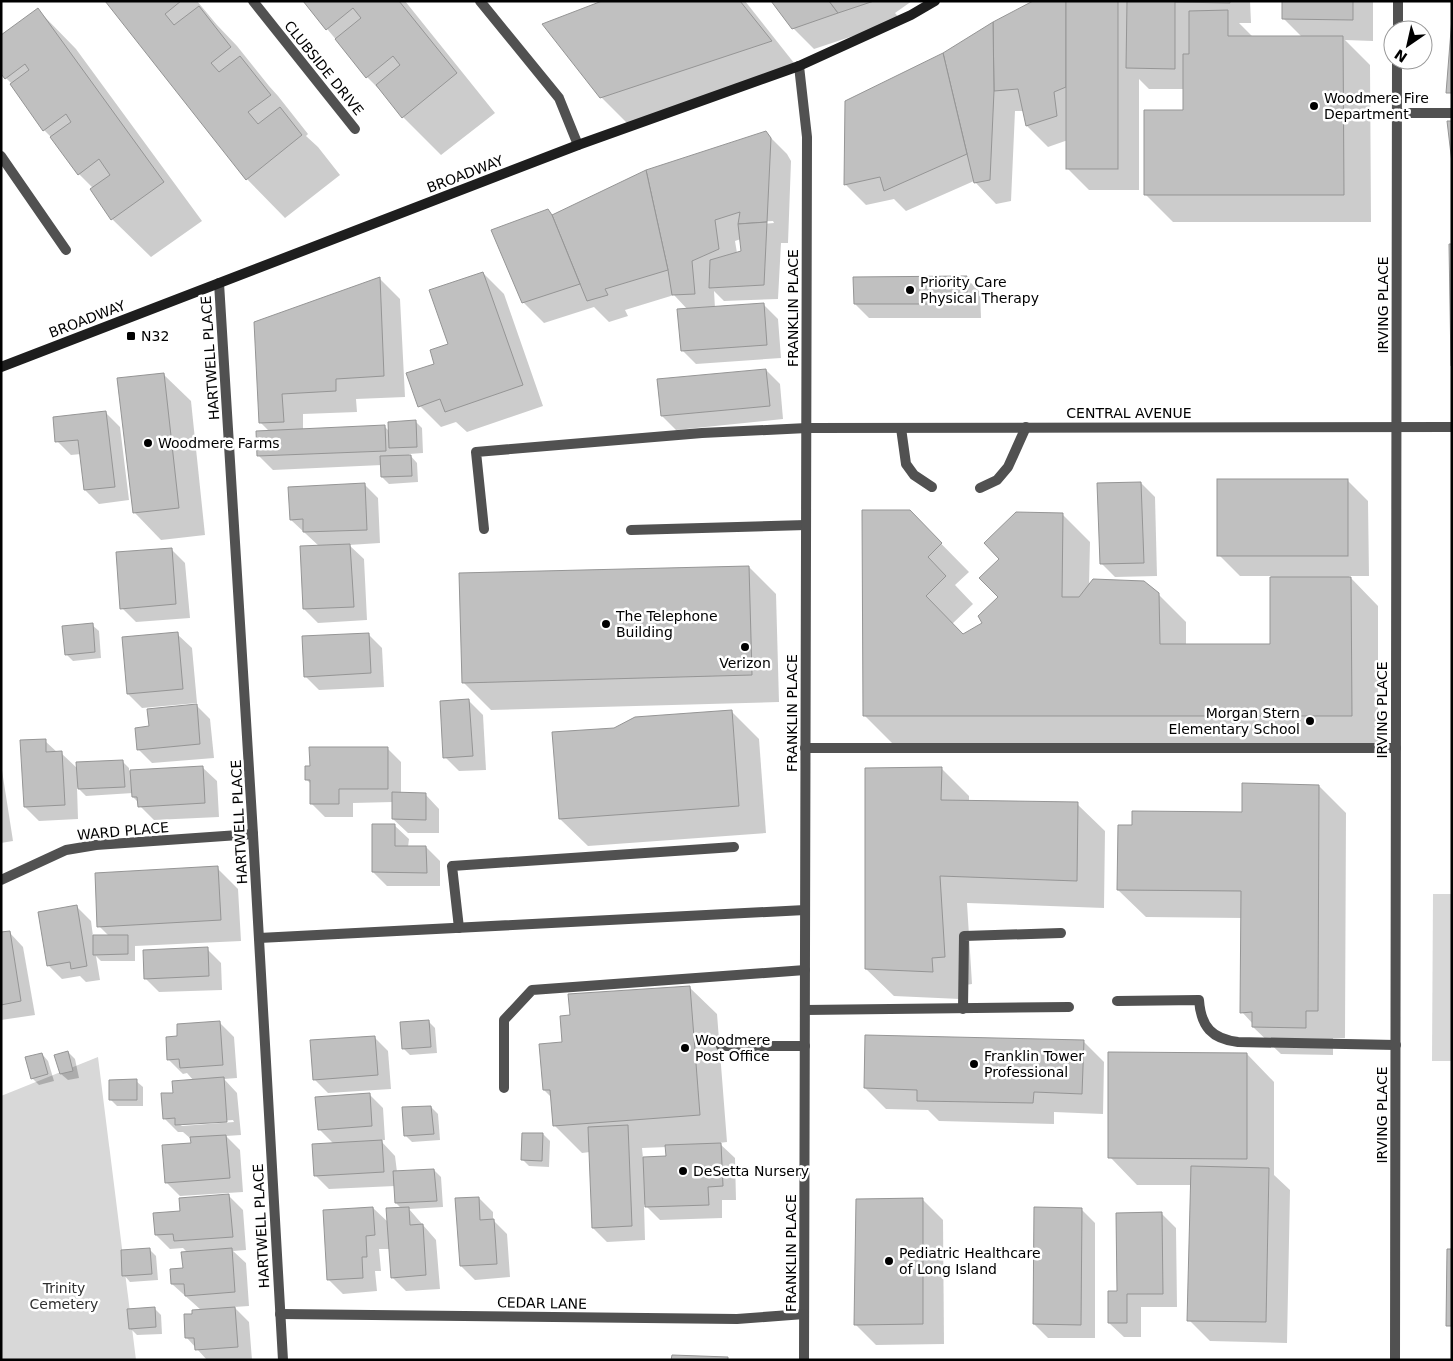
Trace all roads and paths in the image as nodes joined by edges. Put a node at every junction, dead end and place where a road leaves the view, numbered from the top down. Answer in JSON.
{"nodes":[{"id":1,"x":253,"y":1,"type":"edge"},
{"id":2,"x":480,"y":1,"type":"edge"},
{"id":3,"x":935,"y":1,"type":"edge"},
{"id":4,"x":1398,"y":1,"type":"edge"},
{"id":5,"x":1398,"y":20,"type":"edge"},
{"id":6,"x":799,"y":66,"type":"junction"},
{"id":7,"x":1397,"y":70,"type":"edge"},
{"id":8,"x":1397,"y":113,"type":"junction"},
{"id":9,"x":1452,"y":113,"type":"edge"},
{"id":10,"x":355,"y":129,"type":"dead end"},
{"id":11,"x":578,"y":145,"type":"junction"},
{"id":12,"x":1,"y":156,"type":"edge"},
{"id":13,"x":66,"y":250,"type":"dead end"},
{"id":14,"x":219,"y":283,"type":"junction"},
{"id":15,"x":1,"y":367,"type":"edge"},
{"id":16,"x":1396,"y":426,"type":"junction"},
{"id":17,"x":1452,"y":426,"type":"edge"},
{"id":18,"x":1026,"y":427,"type":"junction"},
{"id":19,"x":806,"y":428,"type":"junction"},
{"id":20,"x":900,"y":428,"type":"junction"},
{"id":21,"x":932,"y":487,"type":"dead end"},
{"id":22,"x":980,"y":488,"type":"dead end"},
{"id":23,"x":806,"y":525,"type":"junction"},
{"id":24,"x":484,"y":529,"type":"dead end"},
{"id":25,"x":631,"y":530,"type":"dead end"},
{"id":26,"x":806,"y":748,"type":"junction"},
{"id":27,"x":1396,"y":748,"type":"junction"},
{"id":28,"x":254,"y":834,"type":"junction"},
{"id":29,"x":734,"y":847,"type":"dead end"},
{"id":30,"x":1,"y":880,"type":"edge"},
{"id":31,"x":805,"y":910,"type":"junction"},
{"id":32,"x":459,"y":928,"type":"junction"},
{"id":33,"x":1062,"y":933,"type":"dead end"},
{"id":34,"x":259,"y":938,"type":"junction"},
{"id":35,"x":805,"y":970,"type":"junction"},
{"id":36,"x":1117,"y":1001,"type":"dead end"},
{"id":37,"x":1069,"y":1007,"type":"dead end"},
{"id":38,"x":963,"y":1009,"type":"junction"},
{"id":39,"x":805,"y":1010,"type":"junction"},
{"id":40,"x":1396,"y":1045,"type":"junction"},
{"id":41,"x":721,"y":1046,"type":"dead end"},
{"id":42,"x":805,"y":1046,"type":"junction"},
{"id":43,"x":504,"y":1088,"type":"dead end"},
{"id":44,"x":280,"y":1314,"type":"junction"},
{"id":45,"x":804,"y":1314,"type":"junction"},
{"id":46,"x":283,"y":1360,"type":"edge"},
{"id":47,"x":804,"y":1360,"type":"edge"},
{"id":48,"x":1395,"y":1360,"type":"edge"}],
"edges":[{"from":1,"to":10,"type":"street","name":"CLUBSIDE DRIVE"},
{"from":2,"to":11,"type":"street"},
{"from":3,"to":6,"type":"main road","name":"BROADWAY"},
{"from":4,"to":5,"type":"street"},
{"from":6,"to":11,"type":"main road","name":"BROADWAY"},
{"from":6,"to":19,"type":"street","name":"FRANKLIN PLACE"},
{"from":7,"to":8,"type":"street","name":"IRVING PLACE"},
{"from":8,"to":9,"type":"street"},
{"from":8,"to":16,"type":"street","name":"IRVING PLACE"},
{"from":11,"to":14,"type":"main road","name":"BROADWAY"},
{"from":12,"to":13,"type":"street"},
{"from":14,"to":15,"type":"main road","name":"BROADWAY"},
{"from":14,"to":28,"type":"street","name":"HARTWELL PLACE"},
{"from":16,"to":17,"type":"street","name":"CENTRAL AVENUE"},
{"from":16,"to":18,"type":"street","name":"CENTRAL AVENUE"},
{"from":16,"to":27,"type":"street","name":"IRVING PLACE"},
{"from":18,"to":20,"type":"street","name":"CENTRAL AVENUE"},
{"from":18,"to":22,"type":"street"},
{"from":19,"to":20,"type":"street","name":"CENTRAL AVENUE"},
{"from":19,"to":23,"type":"street","name":"FRANKLIN PLACE"},
{"from":19,"to":24,"type":"street","name":"CENTRAL AVENUE"},
{"from":20,"to":21,"type":"street"},
{"from":23,"to":25,"type":"street"},
{"from":23,"to":26,"type":"street","name":"FRANKLIN PLACE"},
{"from":26,"to":27,"type":"street"},
{"from":26,"to":31,"type":"street","name":"FRANKLIN PLACE"},
{"from":27,"to":40,"type":"street","name":"IRVING PLACE"},
{"from":28,"to":30,"type":"street","name":"WARD PLACE"},
{"from":28,"to":34,"type":"street","name":"HARTWELL PLACE"},
{"from":29,"to":32,"type":"street"},
{"from":31,"to":32,"type":"street"},
{"from":31,"to":35,"type":"street","name":"FRANKLIN PLACE"},
{"from":32,"to":34,"type":"street"},
{"from":33,"to":38,"type":"street"},
{"from":34,"to":44,"type":"street","name":"HARTWELL PLACE"},
{"from":35,"to":39,"type":"street","name":"FRANKLIN PLACE"},
{"from":35,"to":43,"type":"street"},
{"from":36,"to":40,"type":"street"},
{"from":37,"to":38,"type":"street"},
{"from":38,"to":39,"type":"street"},
{"from":39,"to":42,"type":"street","name":"FRANKLIN PLACE"},
{"from":40,"to":48,"type":"street","name":"IRVING PLACE"},
{"from":41,"to":42,"type":"street"},
{"from":42,"to":45,"type":"street","name":"FRANKLIN PLACE"},
{"from":44,"to":45,"type":"street","name":"CEDAR LANE"},
{"from":44,"to":46,"type":"street","name":"HARTWELL PLACE"},
{"from":45,"to":47,"type":"street","name":"FRANKLIN PLACE"}]}
